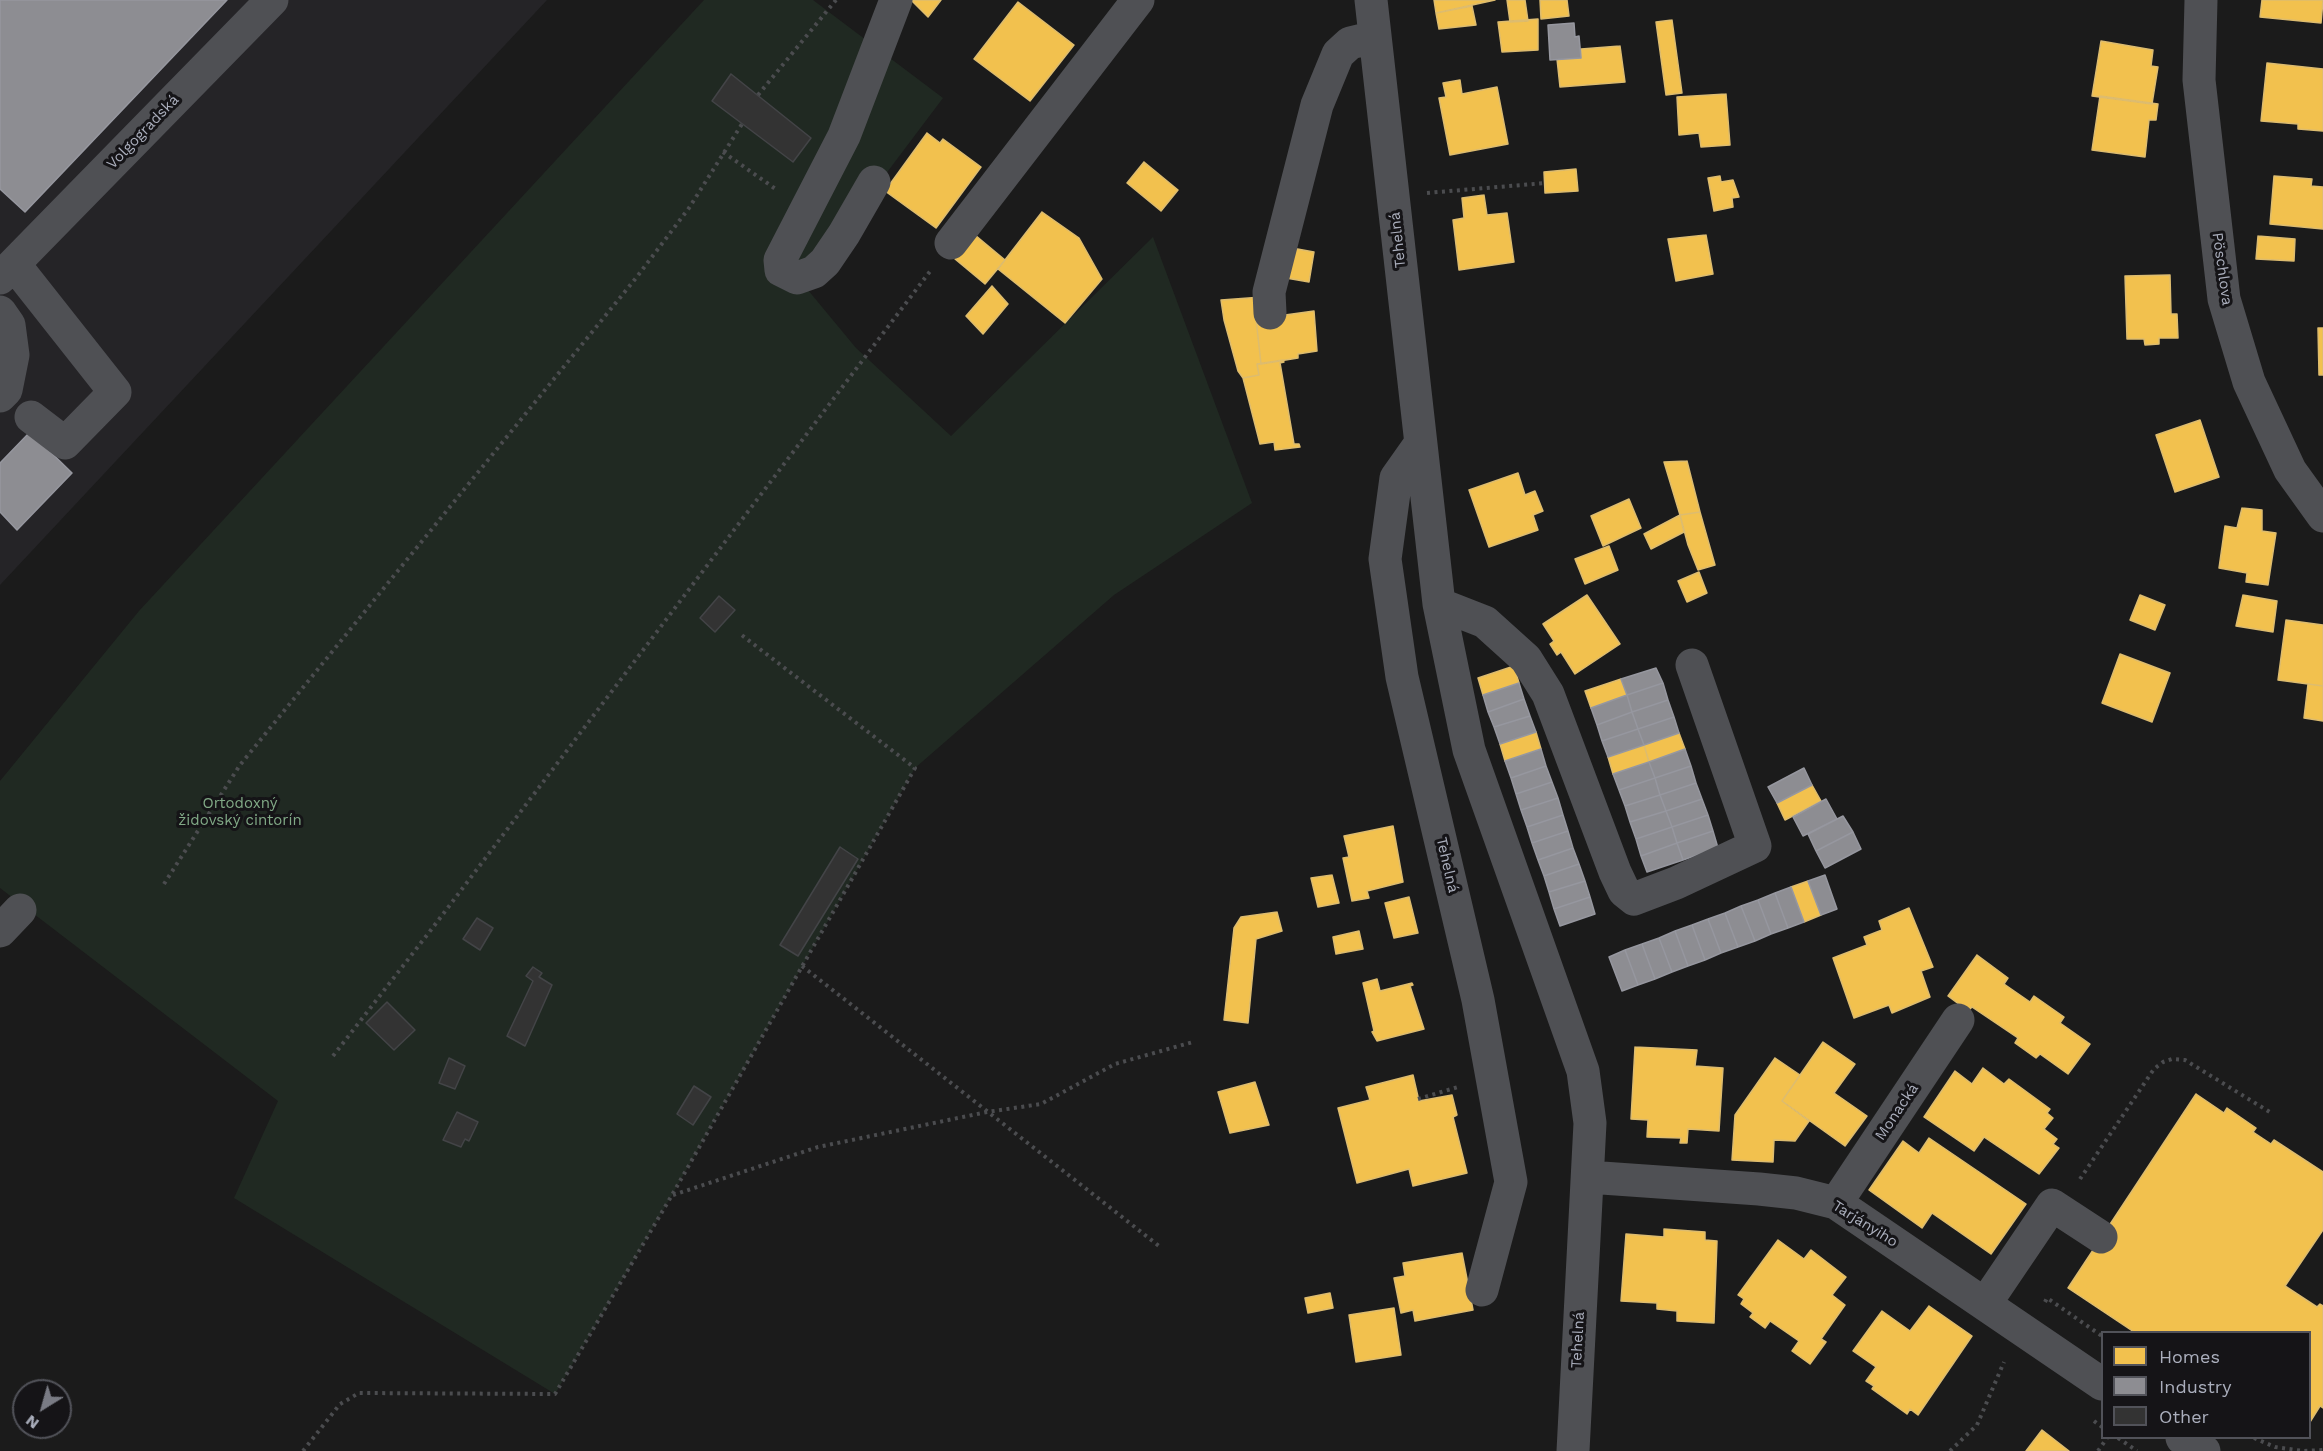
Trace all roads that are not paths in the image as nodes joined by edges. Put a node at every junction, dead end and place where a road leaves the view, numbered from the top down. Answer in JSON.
{"nodes":[{"id":1,"x":272,"y":0,"type":"edge"},
{"id":2,"x":1138,"y":0,"type":"edge"},
{"id":3,"x":1371,"y":0,"type":"edge"},
{"id":4,"x":2201,"y":0,"type":"edge"},
{"id":5,"x":893,"y":7,"type":"edge"},
{"id":6,"x":1375,"y":37,"type":"junction"},
{"id":7,"x":874,"y":182,"type":"dead end"},
{"id":8,"x":951,"y":243,"type":"road end"},
{"id":9,"x":7,"y":271,"type":"edge"},
{"id":10,"x":0,"y":312,"type":"edge"},
{"id":11,"x":1270,"y":313,"type":"dead end"},
{"id":12,"x":0,"y":396,"type":"edge"},
{"id":13,"x":31,"y":417,"type":"dead end"},
{"id":14,"x":1420,"y":444,"type":"junction"},
{"id":15,"x":2323,"y":516,"type":"edge"},
{"id":16,"x":1439,"y":604,"type":"junction"},
{"id":17,"x":1692,"y":664,"type":"dead end"},
{"id":18,"x":1958,"y":1020,"type":"dead end"},
{"id":19,"x":1587,"y":1181,"type":"junction"},
{"id":20,"x":1836,"y":1203,"type":"junction"},
{"id":21,"x":2102,"y":1237,"type":"dead end"},
{"id":22,"x":1482,"y":1290,"type":"dead end"},
{"id":23,"x":1985,"y":1304,"type":"junction"},
{"id":24,"x":2101,"y":1383,"type":"edge"},
{"id":25,"x":2185,"y":1439,"type":"edge"},
{"id":26,"x":1573,"y":1451,"type":"edge"},
{"id":27,"x":2204,"y":1451,"type":"edge"}],
"edges":[{"from":1,"to":9,"type":"street","name":"Volgogradská"},
{"from":2,"to":8,"type":"street"},
{"from":3,"to":6,"type":"street","name":"Tehelná"},
{"from":4,"to":15,"type":"street","name":"Pöschlova"},
{"from":5,"to":7,"type":"street"},
{"from":6,"to":11,"type":"street"},
{"from":6,"to":14,"type":"street","name":"Tehelná"},
{"from":9,"to":13,"type":"street","name":"Volgogradská"},
{"from":10,"to":12,"type":"street"},
{"from":14,"to":16,"type":"street","name":"Tehelná"},
{"from":14,"to":22,"type":"street","name":"Tehelná"},
{"from":16,"to":17,"type":"street"},
{"from":16,"to":19,"type":"street","name":"Tehelná"},
{"from":18,"to":20,"type":"street","name":"Monacká"},
{"from":19,"to":20,"type":"street","name":"Tarjányiho"},
{"from":19,"to":26,"type":"street","name":"Tehelná"},
{"from":20,"to":23,"type":"street","name":"Tarjányiho"},
{"from":21,"to":23,"type":"street"},
{"from":23,"to":24,"type":"street","name":"Tarjányiho"},
{"from":25,"to":27,"type":"street"}]}
